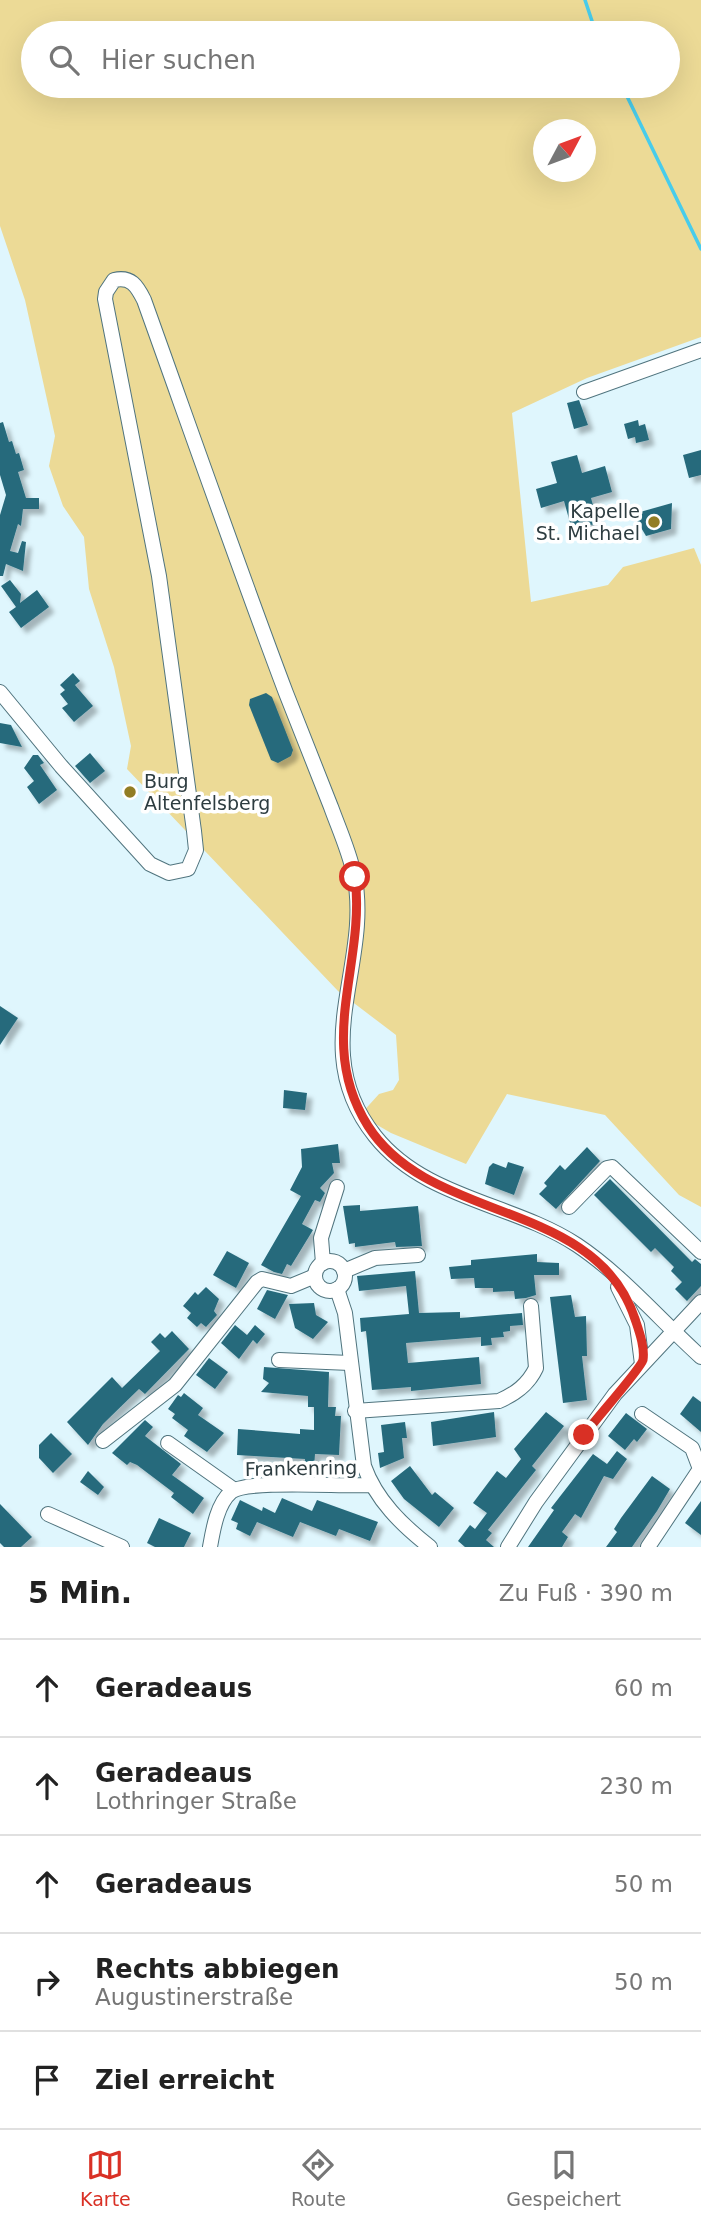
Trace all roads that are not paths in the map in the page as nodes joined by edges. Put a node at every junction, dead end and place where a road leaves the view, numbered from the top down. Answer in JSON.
{"nodes":[{"id":1,"x":701,"y":351,"type":"edge"},
{"id":2,"x":584,"y":392,"type":"dead end"},
{"id":3,"x":0,"y":692,"type":"edge"},
{"id":4,"x":337,"y":1187,"type":"dead end"},
{"id":5,"x":569,"y":1207,"type":"dead end"},
{"id":6,"x":701,"y":1252,"type":"edge"},
{"id":7,"x":418,"y":1255,"type":"dead end"},
{"id":8,"x":323,"y":1263,"type":"junction"},
{"id":9,"x":344,"y":1271,"type":"junction"},
{"id":10,"x":608,"y":1271,"type":"junction"},
{"id":11,"x":315,"y":1276,"type":"junction"},
{"id":12,"x":337,"y":1289,"type":"junction"},
{"id":13,"x":701,"y":1302,"type":"edge"},
{"id":14,"x":531,"y":1306,"type":"dead end"},
{"id":15,"x":673,"y":1331,"type":"junction"},
{"id":16,"x":701,"y":1357,"type":"edge"},
{"id":17,"x":279,"y":1360,"type":"dead end"},
{"id":18,"x":350,"y":1363,"type":"junction"},
{"id":19,"x":642,"y":1364,"type":"junction"},
{"id":20,"x":355,"y":1411,"type":"junction"},
{"id":21,"x":642,"y":1414,"type":"dead end"},
{"id":22,"x":103,"y":1441,"type":"dead end"},
{"id":23,"x":168,"y":1443,"type":"dead end"},
{"id":24,"x":370,"y":1485,"type":"junction"},
{"id":25,"x":233,"y":1489,"type":"junction"},
{"id":26,"x":48,"y":1514,"type":"dead end"},
{"id":27,"x":122,"y":1547,"type":"edge"},
{"id":28,"x":209,"y":1547,"type":"edge"},
{"id":29,"x":430,"y":1547,"type":"edge"},
{"id":30,"x":508,"y":1547,"type":"edge"},
{"id":31,"x":648,"y":1547,"type":"edge"}],
"edges":[{"from":1,"to":2,"type":"street"},
{"from":3,"to":10,"type":"street"},
{"from":4,"to":8,"type":"street"},
{"from":5,"to":6,"type":"street"},
{"from":7,"to":9,"type":"street"},
{"from":8,"to":9,"type":"street"},
{"from":8,"to":11,"type":"street"},
{"from":9,"to":12,"type":"street"},
{"from":10,"to":15,"type":"street"},
{"from":10,"to":19,"type":"street"},
{"from":11,"to":12,"type":"street"},
{"from":11,"to":22,"type":"street"},
{"from":12,"to":18,"type":"street"},
{"from":13,"to":15,"type":"street"},
{"from":14,"to":20,"type":"street"},
{"from":15,"to":16,"type":"street"},
{"from":15,"to":19,"type":"street"},
{"from":17,"to":18,"type":"street"},
{"from":18,"to":20,"type":"street"},
{"from":19,"to":30,"type":"street"},
{"from":20,"to":24,"type":"street"},
{"from":21,"to":31,"type":"street"},
{"from":23,"to":25,"type":"street","name":"Frankenring"},
{"from":24,"to":25,"type":"street","name":"Frankenring"},
{"from":24,"to":29,"type":"street"},
{"from":25,"to":28,"type":"street","name":"Frankenring"},
{"from":26,"to":27,"type":"street"}]}
